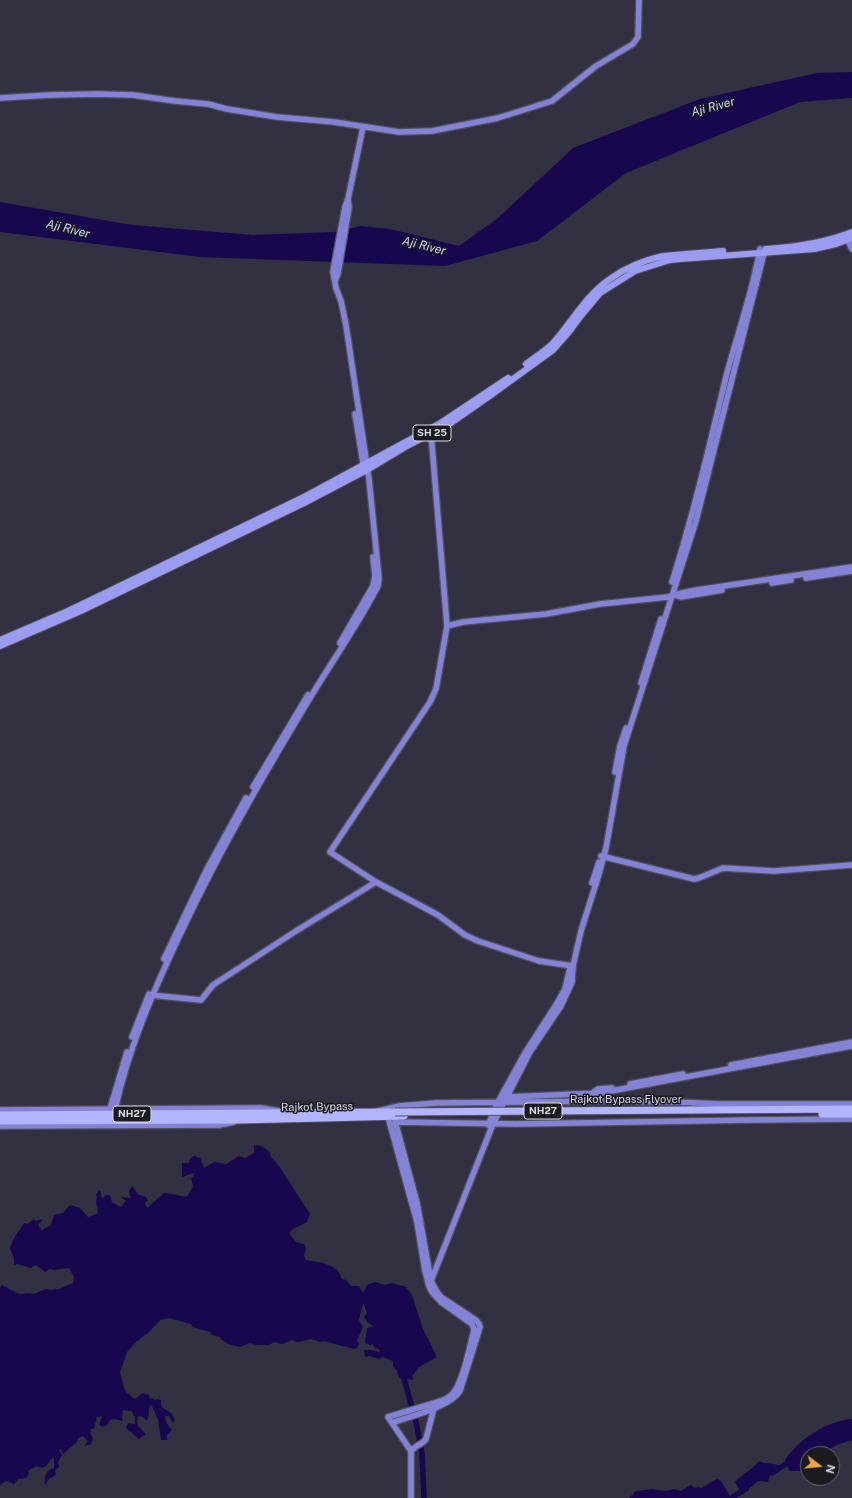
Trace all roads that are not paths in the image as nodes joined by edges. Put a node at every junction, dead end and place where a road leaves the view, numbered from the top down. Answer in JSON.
{"nodes":[{"id":1,"x":639,"y":0,"type":"edge"},
{"id":2,"x":0,"y":98,"type":"edge"},
{"id":3,"x":363,"y":127,"type":"junction"},
{"id":4,"x":852,"y":232,"type":"edge"},
{"id":5,"x":848,"y":238,"type":"edge"},
{"id":6,"x":852,"y":249,"type":"edge"},
{"id":7,"x":762,"y":251,"type":"junction"},
{"id":8,"x":623,"y":274,"type":"junction"},
{"id":9,"x":431,"y":434,"type":"junction"},
{"id":10,"x":365,"y":468,"type":"junction"},
{"id":11,"x":852,"y":567,"type":"edge"},
{"id":12,"x":852,"y":571,"type":"edge"},
{"id":13,"x":672,"y":596,"type":"junction"},
{"id":14,"x":78,"y":610,"type":"junction"},
{"id":15,"x":447,"y":626,"type":"junction"},
{"id":16,"x":0,"y":640,"type":"edge"},
{"id":17,"x":0,"y":646,"type":"edge"},
{"id":18,"x":602,"y":856,"type":"junction"},
{"id":19,"x":852,"y":865,"type":"edge"},
{"id":20,"x":376,"y":882,"type":"junction"},
{"id":21,"x":572,"y":964,"type":"junction"},
{"id":22,"x":150,"y":995,"type":"junction"},
{"id":23,"x":852,"y":1042,"type":"edge"},
{"id":24,"x":852,"y":1046,"type":"edge"},
{"id":25,"x":594,"y":1092,"type":"junction"},
{"id":26,"x":503,"y":1100,"type":"junction"},
{"id":27,"x":852,"y":1104,"type":"edge"},
{"id":28,"x":852,"y":1109,"type":"edge"},
{"id":29,"x":0,"y":1110,"type":"edge"},
{"id":30,"x":112,"y":1110,"type":"junction"},
{"id":31,"x":376,"y":1112,"type":"junction"},
{"id":32,"x":692,"y":1112,"type":"junction"},
{"id":33,"x":283,"y":1113,"type":"junction"},
{"id":34,"x":852,"y":1114,"type":"edge"},
{"id":35,"x":0,"y":1115,"type":"edge"},
{"id":36,"x":393,"y":1117,"type":"junction"},
{"id":37,"x":852,"y":1119,"type":"edge"},
{"id":38,"x":240,"y":1120,"type":"junction"},
{"id":39,"x":0,"y":1121,"type":"edge"},
{"id":40,"x":491,"y":1124,"type":"junction"},
{"id":41,"x":0,"y":1126,"type":"edge"},
{"id":42,"x":429,"y":1281,"type":"junction"},
{"id":43,"x":427,"y":1408,"type":"junction"},
{"id":44,"x":434,"y":1408,"type":"junction"},
{"id":45,"x":392,"y":1423,"type":"junction"},
{"id":46,"x":412,"y":1449,"type":"junction"},
{"id":47,"x":411,"y":1498,"type":"edge"}],
"edges":[{"from":1,"to":3,"type":"street"},
{"from":2,"to":3,"type":"street"},
{"from":3,"to":10,"type":"street"},
{"from":4,"to":5,"type":"main road"},
{"from":5,"to":6,"type":"street"},
{"from":5,"to":7,"type":"main road","number":"SH 25"},
{"from":7,"to":8,"type":"main road","number":"SH 25"},
{"from":7,"to":13,"type":"street"},
{"from":8,"to":9,"type":"main road","number":"SH 25"},
{"from":8,"to":10,"type":"main road"},
{"from":9,"to":10,"type":"main road","number":"SH 25"},
{"from":9,"to":15,"type":"street"},
{"from":10,"to":14,"type":"main road","number":"SH 25"},
{"from":10,"to":22,"type":"street"},
{"from":11,"to":13,"type":"street"},
{"from":12,"to":13,"type":"street"},
{"from":13,"to":15,"type":"street"},
{"from":13,"to":18,"type":"street"},
{"from":14,"to":16,"type":"main road"},
{"from":14,"to":17,"type":"main road","number":"SH 25"},
{"from":15,"to":20,"type":"street"},
{"from":18,"to":19,"type":"street"},
{"from":18,"to":21,"type":"street"},
{"from":20,"to":21,"type":"street"},
{"from":20,"to":22,"type":"street"},
{"from":21,"to":26,"type":"street"},
{"from":21,"to":26,"type":"street"},
{"from":22,"to":30,"type":"street"},
{"from":23,"to":25,"type":"street"},
{"from":24,"to":25,"type":"street"},
{"from":25,"to":26,"type":"street"},
{"from":26,"to":27,"type":"street"},
{"from":26,"to":31,"type":"street"},
{"from":26,"to":40,"type":"street"},
{"from":28,"to":32,"type":"highway","name":"Rajkot Bypass Flyover","number":"NH27"},
{"from":29,"to":30,"type":"street"},
{"from":30,"to":33,"type":"street"},
{"from":31,"to":33,"type":"highway","name":"Rajkot Bypass","number":"NH27"},
{"from":31,"to":36,"type":"highway","name":"Rajkot Bypass Flyover","number":"NH27"},
{"from":32,"to":34,"type":"highway","name":"Rajkot Bypass Flyover","number":"NH27"},
{"from":32,"to":36,"type":"highway","name":"Rajkot Bypass Flyover","number":"NH27","bridge":true},
{"from":32,"to":36,"type":"highway","name":"Rajkot Bypass Flyover","number":"NH27"},
{"from":33,"to":35,"type":"highway","number":"NH27"},
{"from":36,"to":38,"type":"highway","name":"Rajkot Bypass","number":"NH27"},
{"from":36,"to":40,"type":"street"},
{"from":36,"to":42,"type":"street"},
{"from":36,"to":42,"type":"street"},
{"from":37,"to":40,"type":"street"},
{"from":38,"to":39,"type":"highway","number":"NH27"},
{"from":38,"to":41,"type":"street"},
{"from":40,"to":42,"type":"street"},
{"from":42,"to":43,"type":"street"},
{"from":42,"to":44,"type":"street"},
{"from":43,"to":44,"type":"street"},
{"from":43,"to":45,"type":"street"},
{"from":43,"to":45,"type":"street"},
{"from":44,"to":46,"type":"street"},
{"from":45,"to":46,"type":"street"},
{"from":46,"to":47,"type":"street"}]}
